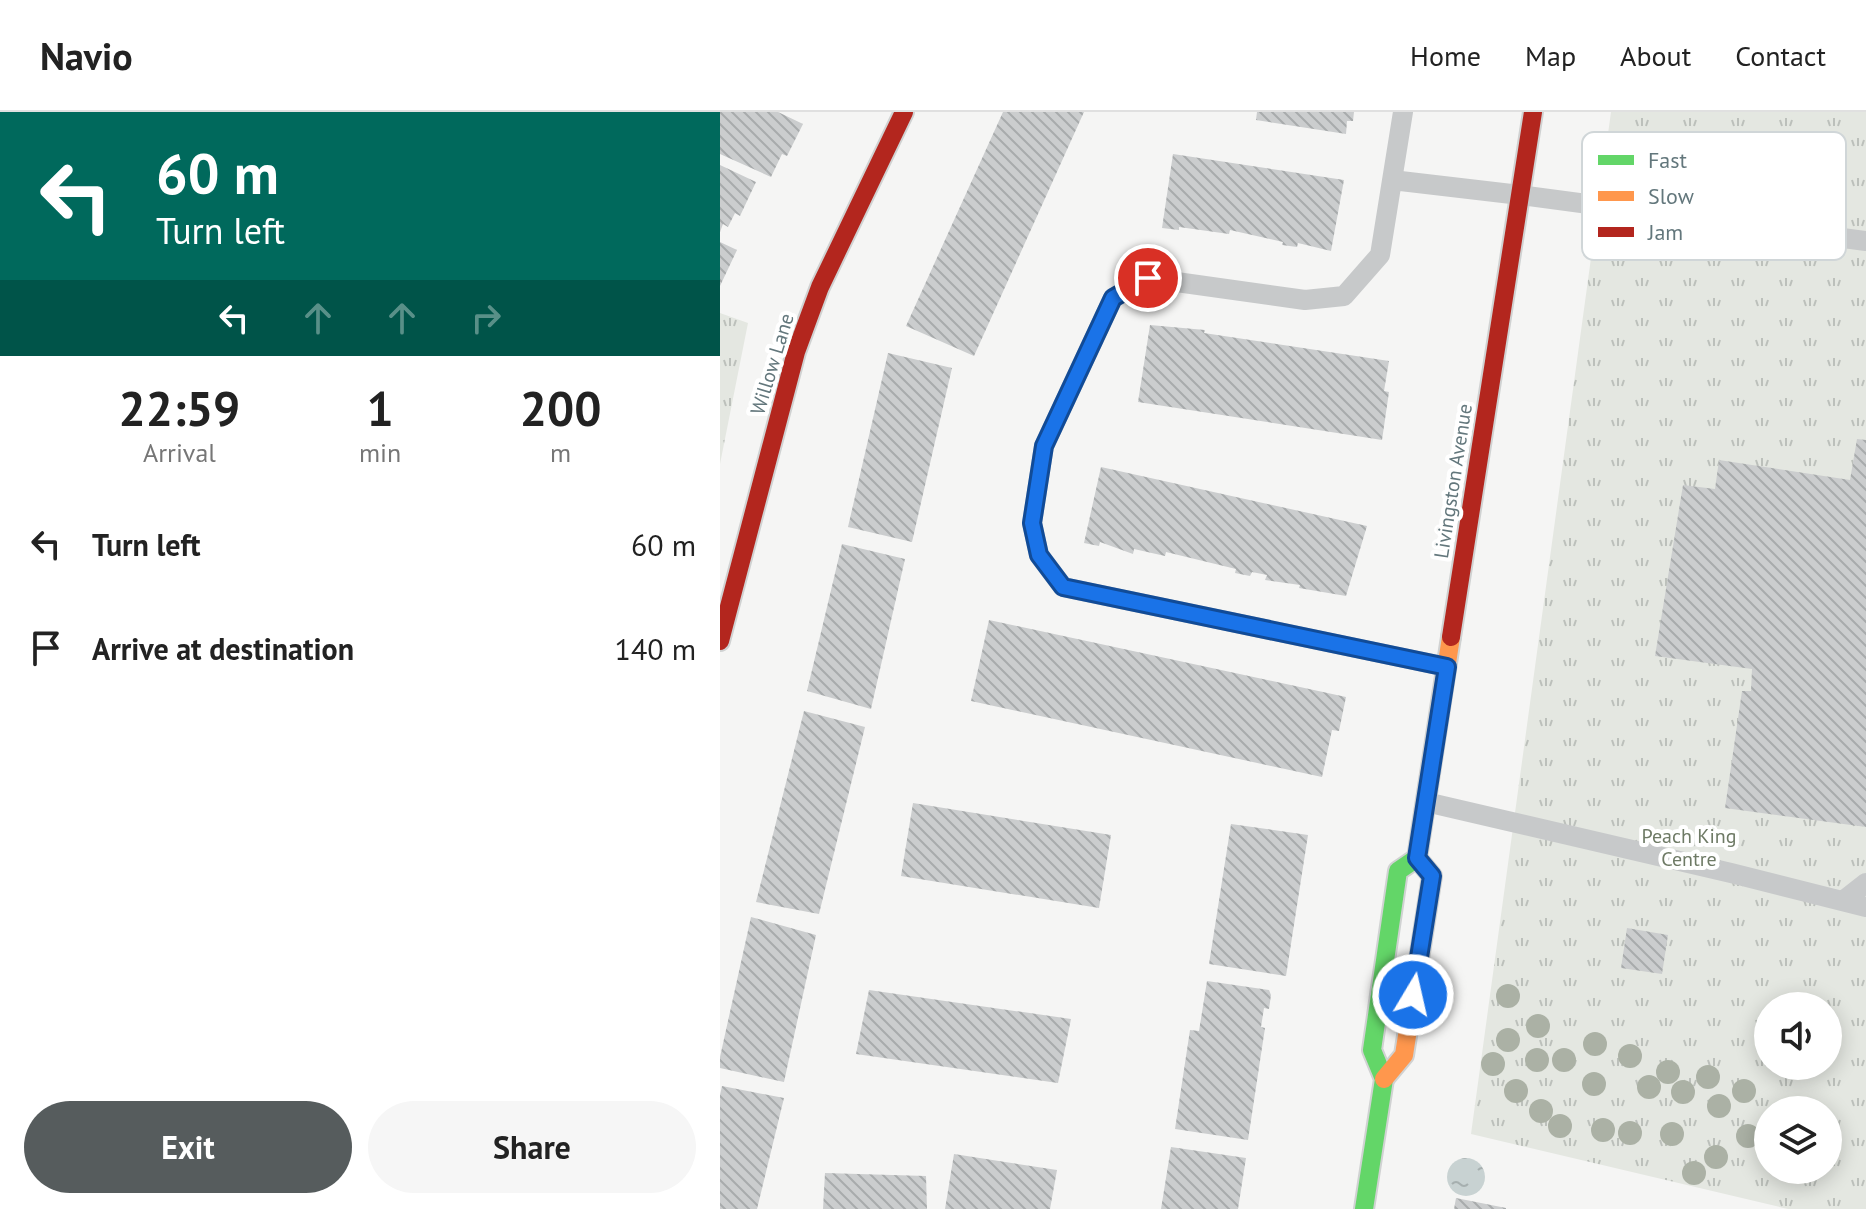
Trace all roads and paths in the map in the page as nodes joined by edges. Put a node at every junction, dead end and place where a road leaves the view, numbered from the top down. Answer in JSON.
{"nodes":[{"id":1,"x":904,"y":112,"type":"edge"},
{"id":2,"x":1403,"y":112,"type":"edge"},
{"id":3,"x":1533,"y":112,"type":"edge"},
{"id":4,"x":1392,"y":180,"type":"junction"},
{"id":5,"x":1520,"y":195,"type":"junction"},
{"id":6,"x":1582,"y":203,"type":"edge"},
{"id":7,"x":1846,"y":238,"type":"edge"},
{"id":8,"x":1866,"y":241,"type":"edge"},
{"id":9,"x":720,"y":641,"type":"edge"},
{"id":10,"x":1447,"y":667,"type":"junction"},
{"id":11,"x":1426,"y":802,"type":"junction"},
{"id":12,"x":1417,"y":858,"type":"junction"},
{"id":13,"x":1866,"y":883,"type":"edge"},
{"id":14,"x":1843,"y":901,"type":"junction"},
{"id":15,"x":1866,"y":907,"type":"edge"},
{"id":16,"x":1384,"y":1079,"type":"junction"},
{"id":17,"x":1364,"y":1209,"type":"edge"}],
"edges":[{"from":1,"to":9,"type":"main road","name":"Willow Lane"},
{"from":2,"to":4,"type":"lane"},
{"from":3,"to":5,"type":"main road","name":"Livingston Avenue"},
{"from":4,"to":5,"type":"lane"},
{"from":4,"to":10,"type":"lane"},
{"from":5,"to":6,"type":"lane"},
{"from":5,"to":10,"type":"main road","name":"Livingston Avenue"},
{"from":7,"to":8,"type":"lane"},
{"from":10,"to":11,"type":"main road","name":"Livingston Avenue"},
{"from":11,"to":12,"type":"main road","name":"Livingston Avenue"},
{"from":11,"to":14,"type":"lane"},
{"from":12,"to":16,"type":"main road","name":"Livingston Avenue"},
{"from":12,"to":16,"type":"main road","name":"Livingston Avenue"},
{"from":13,"to":14,"type":"lane"},
{"from":14,"to":15,"type":"lane"},
{"from":16,"to":17,"type":"main road","name":"Livingston Avenue"}]}
